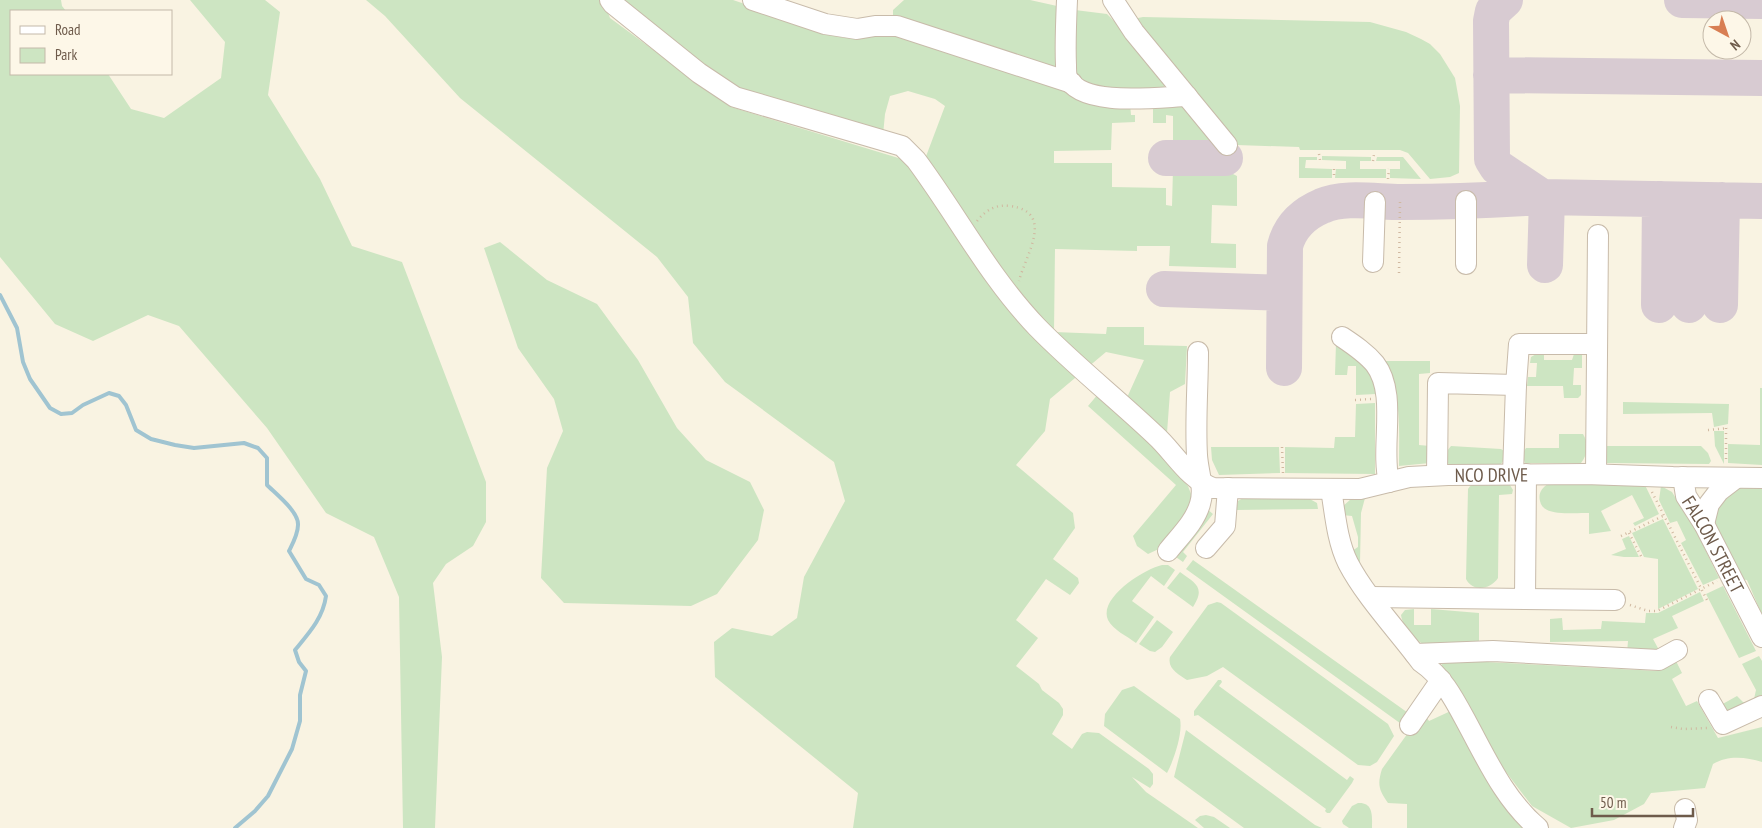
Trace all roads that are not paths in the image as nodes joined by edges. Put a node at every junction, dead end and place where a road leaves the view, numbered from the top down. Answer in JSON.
{"nodes":[{"id":1,"x":610,"y":0,"type":"edge"},
{"id":2,"x":753,"y":0,"type":"edge"},
{"id":3,"x":1067,"y":0,"type":"edge"},
{"id":4,"x":1113,"y":0,"type":"edge"},
{"id":5,"x":1072,"y":83,"type":"junction"},
{"id":6,"x":1187,"y":96,"type":"junction"},
{"id":7,"x":1227,"y":145,"type":"dead end"},
{"id":8,"x":1466,"y":201,"type":"dead end"},
{"id":9,"x":1375,"y":202,"type":"dead end"},
{"id":10,"x":1598,"y":235,"type":"dead end"},
{"id":11,"x":1373,"y":262,"type":"dead end"},
{"id":12,"x":1466,"y":264,"type":"dead end"},
{"id":13,"x":1342,"y":337,"type":"dead end"},
{"id":14,"x":1597,"y":344,"type":"junction"},
{"id":15,"x":1198,"y":352,"type":"dead end"},
{"id":16,"x":1516,"y":385,"type":"junction"},
{"id":17,"x":1731,"y":472,"type":"junction"},
{"id":18,"x":1520,"y":474,"type":"junction"},
{"id":19,"x":1596,"y":474,"type":"junction"},
{"id":20,"x":1437,"y":475,"type":"junction"},
{"id":21,"x":1688,"y":477,"type":"junction"},
{"id":22,"x":1762,"y":478,"type":"edge"},
{"id":23,"x":1389,"y":482,"type":"junction"},
{"id":24,"x":1217,"y":487,"type":"junction"},
{"id":25,"x":1331,"y":489,"type":"junction"},
{"id":26,"x":1705,"y":520,"type":"junction"},
{"id":27,"x":1206,"y":548,"type":"dead end"},
{"id":28,"x":1168,"y":551,"type":"dead end"},
{"id":29,"x":1371,"y":597,"type":"junction"},
{"id":30,"x":1525,"y":599,"type":"junction"},
{"id":31,"x":1615,"y":600,"type":"road end"},
{"id":32,"x":1762,"y":637,"type":"edge"},
{"id":33,"x":1677,"y":650,"type":"dead end"},
{"id":34,"x":1415,"y":654,"type":"junction"},
{"id":35,"x":1441,"y":680,"type":"junction"},
{"id":36,"x":1709,"y":700,"type":"dead end"},
{"id":37,"x":1762,"y":706,"type":"edge"},
{"id":38,"x":1410,"y":725,"type":"dead end"},
{"id":39,"x":1538,"y":828,"type":"edge"}],
"edges":[{"from":1,"to":24,"type":"lane"},
{"from":2,"to":5,"type":"lane"},
{"from":3,"to":5,"type":"lane"},
{"from":4,"to":6,"type":"lane"},
{"from":5,"to":6,"type":"lane"},
{"from":6,"to":7,"type":"lane"},
{"from":8,"to":12,"type":"lane"},
{"from":9,"to":11,"type":"lane"},
{"from":10,"to":14,"type":"lane"},
{"from":13,"to":23,"type":"lane"},
{"from":14,"to":16,"type":"lane"},
{"from":14,"to":19,"type":"lane"},
{"from":15,"to":24,"type":"lane"},
{"from":16,"to":18,"type":"lane"},
{"from":16,"to":20,"type":"lane"},
{"from":17,"to":21,"type":"lane","name":"NCO DRIVE"},
{"from":17,"to":22,"type":"lane","name":"NCO DRIVE"},
{"from":17,"to":26,"type":"lane"},
{"from":18,"to":19,"type":"lane","name":"NCO DRIVE"},
{"from":18,"to":20,"type":"lane","name":"NCO DRIVE"},
{"from":18,"to":30,"type":"lane"},
{"from":19,"to":21,"type":"lane","name":"NCO DRIVE"},
{"from":20,"to":23,"type":"lane","name":"NCO DRIVE"},
{"from":21,"to":26,"type":"lane","name":"FALCON STREET"},
{"from":23,"to":25,"type":"lane","name":"NCO DRIVE"},
{"from":24,"to":25,"type":"lane","name":"NCO DRIVE"},
{"from":24,"to":27,"type":"lane"},
{"from":24,"to":28,"type":"lane"},
{"from":25,"to":29,"type":"lane"},
{"from":26,"to":32,"type":"lane","name":"FALCON STREET"},
{"from":29,"to":30,"type":"lane"},
{"from":29,"to":34,"type":"lane"},
{"from":30,"to":31,"type":"lane"},
{"from":33,"to":34,"type":"lane"},
{"from":34,"to":35,"type":"lane"},
{"from":35,"to":38,"type":"lane"},
{"from":35,"to":39,"type":"lane"},
{"from":36,"to":37,"type":"lane"}]}
